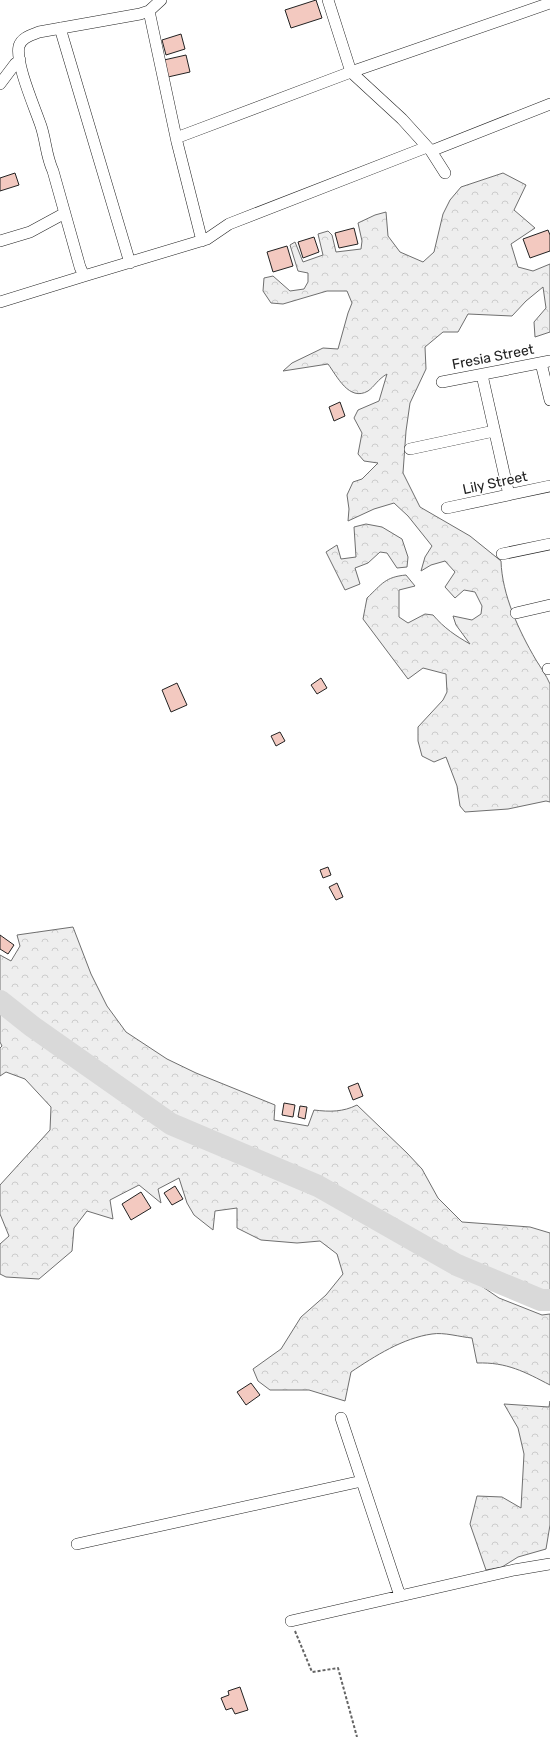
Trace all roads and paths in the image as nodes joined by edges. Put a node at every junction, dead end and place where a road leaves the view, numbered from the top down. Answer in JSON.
{"nodes":[{"id":1,"x":161,"y":0,"type":"edge"},
{"id":2,"x":328,"y":0,"type":"edge"},
{"id":3,"x":550,"y":3,"type":"edge"},
{"id":4,"x":149,"y":11,"type":"junction"},
{"id":5,"x":60,"y":28,"type":"junction"},
{"id":6,"x":20,"y":60,"type":"junction"},
{"id":7,"x":351,"y":72,"type":"junction"},
{"id":8,"x":0,"y":84,"type":"edge"},
{"id":9,"x":550,"y":104,"type":"edge"},
{"id":10,"x":176,"y":138,"type":"junction"},
{"id":11,"x":429,"y":149,"type":"junction"},
{"id":12,"x":445,"y":173,"type":"dead end"},
{"id":13,"x":66,"y":213,"type":"junction"},
{"id":14,"x":0,"y":241,"type":"edge"},
{"id":15,"x":202,"y":241,"type":"junction"},
{"id":16,"x":130,"y":263,"type":"junction"},
{"id":17,"x":84,"y":276,"type":"junction"},
{"id":18,"x":0,"y":302,"type":"edge"},
{"id":19,"x":545,"y":362,"type":"edge"},
{"id":20,"x":482,"y":375,"type":"junction"},
{"id":21,"x":442,"y":382,"type":"dead end"},
{"id":22,"x":550,"y":400,"type":"edge"},
{"id":23,"x":494,"y":431,"type":"junction"},
{"id":24,"x":410,"y":449,"type":"dead end"},
{"id":25,"x":550,"y":486,"type":"edge"},
{"id":26,"x":509,"y":494,"type":"junction"},
{"id":27,"x":447,"y":508,"type":"dead end"},
{"id":28,"x":550,"y":544,"type":"edge"},
{"id":29,"x":502,"y":554,"type":"dead end"},
{"id":30,"x":550,"y":605,"type":"edge"},
{"id":31,"x":516,"y":613,"type":"dead end"},
{"id":32,"x":341,"y":1418,"type":"dead end"},
{"id":33,"x":362,"y":1481,"type":"junction"},
{"id":34,"x":77,"y":1544,"type":"dead end"},
{"id":35,"x":550,"y":1564,"type":"edge"},
{"id":36,"x":400,"y":1596,"type":"junction"},
{"id":37,"x":291,"y":1621,"type":"joint"},
{"id":38,"x":358,"y":1737,"type":"edge"}],
"edges":[{"from":1,"to":4,"type":"street"},
{"from":2,"to":7,"type":"street"},
{"from":3,"to":7,"type":"street"},
{"from":4,"to":5,"type":"street"},
{"from":4,"to":10,"type":"street"},
{"from":5,"to":6,"type":"street"},
{"from":5,"to":16,"type":"street"},
{"from":6,"to":8,"type":"street"},
{"from":6,"to":13,"type":"street"},
{"from":7,"to":10,"type":"street"},
{"from":7,"to":11,"type":"street"},
{"from":9,"to":11,"type":"street"},
{"from":10,"to":15,"type":"street"},
{"from":11,"to":12,"type":"street"},
{"from":11,"to":15,"type":"street"},
{"from":13,"to":14,"type":"street"},
{"from":13,"to":17,"type":"street"},
{"from":15,"to":16,"type":"street"},
{"from":16,"to":17,"type":"street"},
{"from":17,"to":18,"type":"street"},
{"from":19,"to":20,"type":"street","name":"Fresia Street"},
{"from":19,"to":22,"type":"street"},
{"from":20,"to":21,"type":"street","name":"Fresia Street"},
{"from":20,"to":23,"type":"street"},
{"from":23,"to":24,"type":"street"},
{"from":23,"to":26,"type":"street"},
{"from":25,"to":26,"type":"street","name":"Lily Street"},
{"from":26,"to":27,"type":"street","name":"Lily Street"},
{"from":28,"to":29,"type":"street"},
{"from":30,"to":31,"type":"street"},
{"from":32,"to":33,"type":"street"},
{"from":33,"to":34,"type":"street"},
{"from":33,"to":36,"type":"street"},
{"from":35,"to":36,"type":"street"},
{"from":36,"to":37,"type":"street"},
{"from":37,"to":38,"type":"path"}]}
